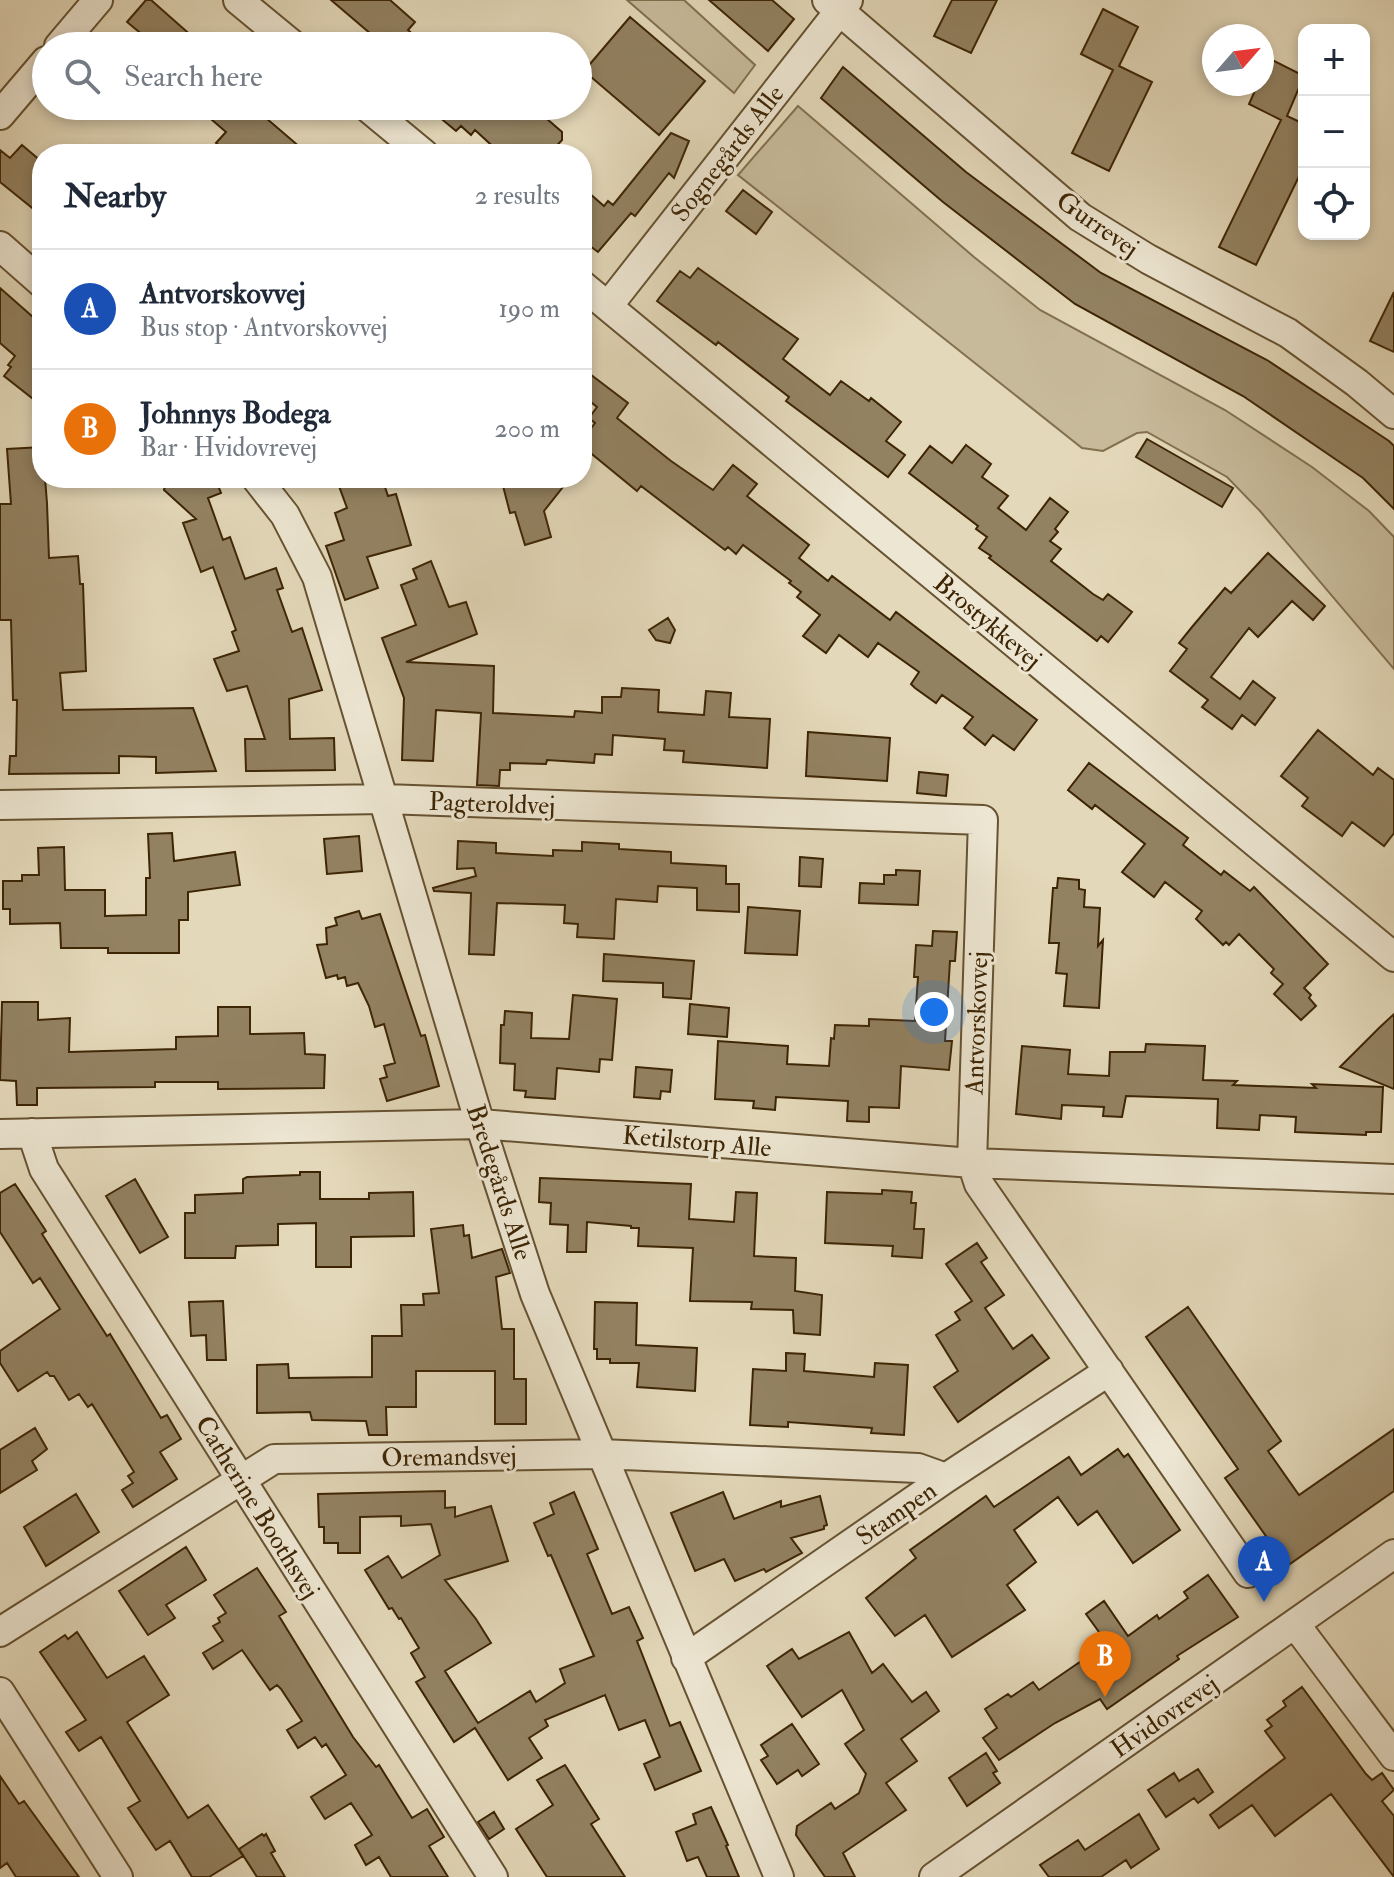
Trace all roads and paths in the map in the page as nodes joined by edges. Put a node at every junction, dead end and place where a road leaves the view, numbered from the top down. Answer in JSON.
{"nodes":[{"id":1,"x":98,"y":0,"type":"edge"},
{"id":2,"x":238,"y":0,"type":"edge"},
{"id":3,"x":838,"y":4,"type":"edge"},
{"id":4,"x":71,"y":32,"type":"edge"},
{"id":5,"x":277,"y":32,"type":"edge"},
{"id":6,"x":32,"y":77,"type":"edge"},
{"id":7,"x":0,"y":115,"type":"edge"},
{"id":8,"x":383,"y":120,"type":"edge"},
{"id":9,"x":412,"y":144,"type":"edge"},
{"id":10,"x":0,"y":246,"type":"edge"},
{"id":11,"x":32,"y":274,"type":"edge"},
{"id":12,"x":592,"y":293,"type":"edge"},
{"id":13,"x":608,"y":306,"type":"junction"},
{"id":14,"x":1394,"y":414,"type":"edge"},
{"id":15,"x":264,"y":488,"type":"edge"},
{"id":16,"x":385,"y":799,"type":"junction"},
{"id":17,"x":0,"y":805,"type":"edge"},
{"id":18,"x":983,"y":820,"type":"joint"},
{"id":19,"x":1394,"y":957,"type":"edge"},
{"id":20,"x":480,"y":1124,"type":"junction"},
{"id":21,"x":32,"y":1133,"type":"junction"},
{"id":22,"x":0,"y":1134,"type":"edge"},
{"id":23,"x":972,"y":1163,"type":"junction"},
{"id":24,"x":1394,"y":1179,"type":"edge"},
{"id":25,"x":1109,"y":1371,"type":"junction"},
{"id":26,"x":601,"y":1454,"type":"junction"},
{"id":27,"x":946,"y":1478,"type":"junction"},
{"id":28,"x":240,"y":1480,"type":"junction"},
{"id":29,"x":1394,"y":1554,"type":"edge"},
{"id":30,"x":1248,"y":1573,"type":"dead end"},
{"id":31,"x":1295,"y":1624,"type":"junction"},
{"id":32,"x":0,"y":1632,"type":"edge"},
{"id":33,"x":686,"y":1658,"type":"junction"},
{"id":34,"x":0,"y":1692,"type":"edge"},
{"id":35,"x":1394,"y":1756,"type":"edge"},
{"id":36,"x":118,"y":1877,"type":"edge"},
{"id":37,"x":493,"y":1877,"type":"edge"},
{"id":38,"x":779,"y":1877,"type":"edge"},
{"id":39,"x":934,"y":1877,"type":"edge"}],
"edges":[{"from":1,"to":4,"type":"street"},
{"from":2,"to":5,"type":"street"},
{"from":3,"to":13,"type":"street","name":"Sognegårds Alle"},
{"from":3,"to":14,"type":"street","name":"Gurrevej"},
{"from":6,"to":7,"type":"street"},
{"from":8,"to":9,"type":"street"},
{"from":10,"to":11,"type":"street"},
{"from":12,"to":13,"type":"street","name":"Brostykkevej"},
{"from":13,"to":19,"type":"street","name":"Brostykkevej"},
{"from":15,"to":16,"type":"street","name":"Bredegårds Alle"},
{"from":16,"to":17,"type":"street","name":"Pagteroldvej"},
{"from":16,"to":18,"type":"street","name":"Pagteroldvej"},
{"from":16,"to":20,"type":"street","name":"Bredegårds Alle"},
{"from":18,"to":23,"type":"street","name":"Antvorskovvej"},
{"from":20,"to":21,"type":"street","name":"Ketilstorp Alle"},
{"from":20,"to":23,"type":"street","name":"Ketilstorp Alle"},
{"from":20,"to":26,"type":"street","name":"Bredegårds Alle"},
{"from":21,"to":22,"type":"street","name":"Ketilstorp Alle"},
{"from":21,"to":28,"type":"street","name":"Catherine Boothsvej"},
{"from":23,"to":24,"type":"street","name":"Ketilstorp Alle"},
{"from":23,"to":25,"type":"street","name":"Antvorskovvej"},
{"from":25,"to":27,"type":"street","name":"Stampen"},
{"from":25,"to":30,"type":"street","name":"Antvorskovvej"},
{"from":26,"to":27,"type":"street","name":"Oremandsvej"},
{"from":26,"to":28,"type":"street","name":"Oremandsvej"},
{"from":26,"to":33,"type":"street","name":"Bredegårds Alle"},
{"from":27,"to":33,"type":"street","name":"Stampen"},
{"from":28,"to":32,"type":"street","name":"Oremandsvej"},
{"from":28,"to":37,"type":"street","name":"Catherine Boothsvej"},
{"from":29,"to":31,"type":"street","name":"Hvidovrevej"},
{"from":31,"to":35,"type":"street"},
{"from":31,"to":39,"type":"street","name":"Hvidovrevej"},
{"from":33,"to":38,"type":"street","name":"Bredegårds Alle"},
{"from":34,"to":36,"type":"street"}]}
